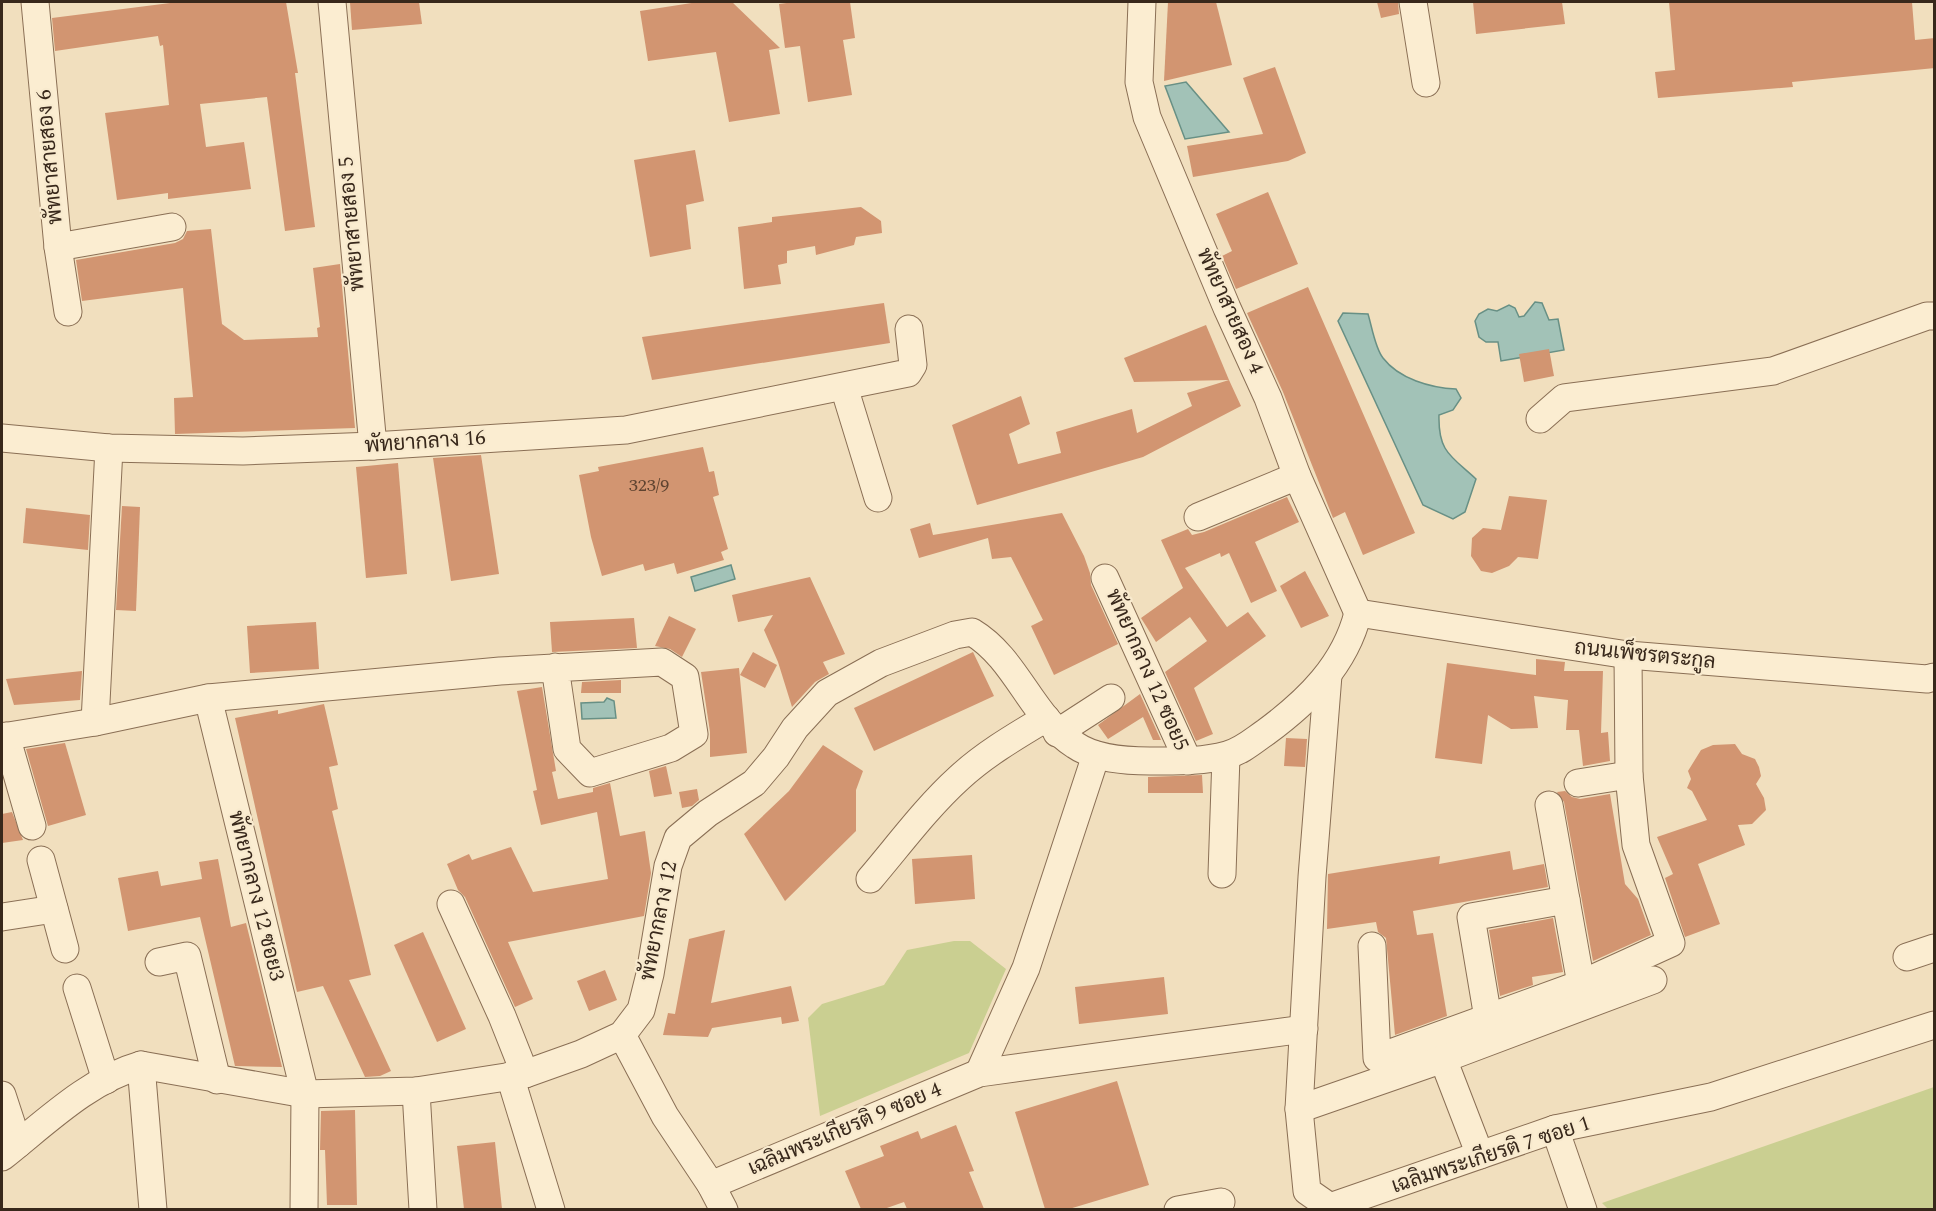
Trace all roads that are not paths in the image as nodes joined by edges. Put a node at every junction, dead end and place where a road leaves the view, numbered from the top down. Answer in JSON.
{"nodes":[{"id":1,"x":35,"y":2,"type":"edge"},
{"id":2,"x":332,"y":2,"type":"edge"},
{"id":3,"x":1142,"y":2,"type":"edge"},
{"id":4,"x":1413,"y":2,"type":"edge"},
{"id":5,"x":1426,"y":83,"type":"dead end"},
{"id":6,"x":172,"y":227,"type":"dead end"},
{"id":7,"x":58,"y":247,"type":"junction"},
{"id":8,"x":68,"y":312,"type":"dead end"},
{"id":9,"x":1935,"y":316,"type":"edge"},
{"id":10,"x":909,"y":329,"type":"dead end"},
{"id":11,"x":844,"y":387,"type":"junction"},
{"id":12,"x":1540,"y":419,"type":"dead end"},
{"id":13,"x":2,"y":438,"type":"edge"},
{"id":14,"x":373,"y":446,"type":"junction"},
{"id":15,"x":109,"y":448,"type":"junction"},
{"id":16,"x":1297,"y":476,"type":"junction"},
{"id":17,"x":878,"y":498,"type":"dead end"},
{"id":18,"x":1198,"y":517,"type":"dead end"},
{"id":19,"x":1106,"y":578,"type":"dead end"},
{"id":20,"x":1358,"y":613,"type":"junction"},
{"id":21,"x":1628,"y":655,"type":"junction"},
{"id":22,"x":555,"y":667,"type":"junction"},
{"id":23,"x":1328,"y":675,"type":"junction"},
{"id":24,"x":1932,"y":681,"type":"edge"},
{"id":25,"x":208,"y":698,"type":"junction"},
{"id":26,"x":1111,"y":698,"type":"dead end"},
{"id":27,"x":95,"y":722,"type":"junction"},
{"id":28,"x":1052,"y":726,"type":"junction"},
{"id":29,"x":4,"y":737,"type":"edge"},
{"id":30,"x":1096,"y":755,"type":"junction"},
{"id":31,"x":1226,"y":756,"type":"junction"},
{"id":32,"x":1188,"y":761,"type":"junction"},
{"id":33,"x":1629,"y":775,"type":"junction"},
{"id":34,"x":1578,"y":783,"type":"dead end"},
{"id":35,"x":1549,"y":804,"type":"dead end"},
{"id":36,"x":32,"y":826,"type":"dead end"},
{"id":37,"x":41,"y":860,"type":"dead end"},
{"id":38,"x":1222,"y":874,"type":"dead end"},
{"id":39,"x":870,"y":879,"type":"dead end"},
{"id":40,"x":1566,"y":900,"type":"junction"},
{"id":41,"x":451,"y":904,"type":"dead end"},
{"id":42,"x":54,"y":909,"type":"junction"},
{"id":43,"x":2,"y":916,"type":"edge"},
{"id":44,"x":1372,"y":946,"type":"dead end"},
{"id":45,"x":1935,"y":948,"type":"edge"},
{"id":46,"x":65,"y":949,"type":"dead end"},
{"id":47,"x":1907,"y":957,"type":"dead end"},
{"id":48,"x":159,"y":962,"type":"dead end"},
{"id":49,"x":1653,"y":980,"type":"dead end"},
{"id":50,"x":1581,"y":984,"type":"junction"},
{"id":51,"x":77,"y":988,"type":"dead end"},
{"id":52,"x":1488,"y":1018,"type":"junction"},
{"id":53,"x":1935,"y":1025,"type":"edge"},
{"id":54,"x":1304,"y":1029,"type":"junction"},
{"id":55,"x":622,"y":1035,"type":"junction"},
{"id":56,"x":1443,"y":1059,"type":"junction"},
{"id":57,"x":141,"y":1065,"type":"junction"},
{"id":58,"x":979,"y":1073,"type":"junction"},
{"id":59,"x":517,"y":1075,"type":"junction"},
{"id":60,"x":106,"y":1080,"type":"junction"},
{"id":61,"x":217,"y":1080,"type":"junction"},
{"id":62,"x":416,"y":1091,"type":"junction"},
{"id":63,"x":304,"y":1094,"type":"junction"},
{"id":64,"x":2,"y":1095,"type":"edge"},
{"id":65,"x":1299,"y":1109,"type":"junction"},
{"id":66,"x":1555,"y":1129,"type":"junction"},
{"id":67,"x":10,"y":1151,"type":"edge"},
{"id":68,"x":1480,"y":1155,"type":"junction"},
{"id":69,"x":711,"y":1185,"type":"junction"},
{"id":70,"x":1221,"y":1202,"type":"dead end"},
{"id":71,"x":153,"y":1209,"type":"edge"},
{"id":72,"x":304,"y":1209,"type":"edge"},
{"id":73,"x":423,"y":1209,"type":"edge"},
{"id":74,"x":551,"y":1209,"type":"edge"},
{"id":75,"x":724,"y":1209,"type":"edge"},
{"id":76,"x":1178,"y":1209,"type":"edge"},
{"id":77,"x":1583,"y":1209,"type":"edge"}],
"edges":[{"from":1,"to":7,"type":"street","name":"พัทยาสายสอง 6"},
{"from":2,"to":14,"type":"street","name":"พัทยาสายสอง 5"},
{"from":3,"to":16,"type":"street","name":"พัทยาสายสอง 4"},
{"from":4,"to":5,"type":"street"},
{"from":6,"to":7,"type":"street"},
{"from":7,"to":8,"type":"street","name":"พัทยาสายสอง 6"},
{"from":9,"to":12,"type":"street"},
{"from":10,"to":11,"type":"street","name":"พัทยากลาง 16"},
{"from":11,"to":14,"type":"street","name":"พัทยากลาง 16"},
{"from":11,"to":17,"type":"street"},
{"from":13,"to":15,"type":"street","name":"พัทยากลาง 16"},
{"from":14,"to":15,"type":"street","name":"พัทยากลาง 16"},
{"from":15,"to":27,"type":"street"},
{"from":16,"to":18,"type":"street"},
{"from":16,"to":20,"type":"street","name":"พัทยาสายสอง 4"},
{"from":19,"to":32,"type":"street","name":"พัทยากลาง 12 ซอย5"},
{"from":20,"to":21,"type":"street","name":"ถนนเพ็ชรตระกูล"},
{"from":20,"to":23,"type":"street","name":"พัทยากลาง 12"},
{"from":21,"to":24,"type":"street","name":"ถนนเพ็ชรตระกูล"},
{"from":21,"to":33,"type":"street"},
{"from":22,"to":22,"type":"street"},
{"from":22,"to":25,"type":"street"},
{"from":23,"to":31,"type":"street","name":"พัทยากลาง 12"},
{"from":23,"to":54,"type":"street","name":"เฉลิมพระเกียรติ 7 ซอย 1"},
{"from":25,"to":27,"type":"street"},
{"from":25,"to":63,"type":"street","name":"พัทยากลาง 12 ซอย3"},
{"from":26,"to":28,"type":"street"},
{"from":27,"to":29,"type":"street"},
{"from":28,"to":30,"type":"street","name":"พัทยากลาง 12"},
{"from":28,"to":39,"type":"street"},
{"from":28,"to":55,"type":"street","name":"พัทยากลาง 12"},
{"from":29,"to":36,"type":"street"},
{"from":30,"to":32,"type":"street","name":"พัทยากลาง 12"},
{"from":30,"to":58,"type":"street"},
{"from":31,"to":32,"type":"street","name":"พัทยากลาง 12"},
{"from":31,"to":38,"type":"street"},
{"from":33,"to":34,"type":"street"},
{"from":33,"to":50,"type":"street"},
{"from":35,"to":40,"type":"street"},
{"from":37,"to":42,"type":"street"},
{"from":40,"to":50,"type":"street"},
{"from":40,"to":52,"type":"street"},
{"from":41,"to":59,"type":"street"},
{"from":42,"to":43,"type":"street"},
{"from":42,"to":46,"type":"street"},
{"from":44,"to":52,"type":"street"},
{"from":45,"to":47,"type":"street"},
{"from":48,"to":61,"type":"street"},
{"from":49,"to":56,"type":"street"},
{"from":50,"to":52,"type":"street"},
{"from":51,"to":60,"type":"street"},
{"from":53,"to":66,"type":"street","name":"เฉลิมพระเกียรติ 7 ซอย 1"},
{"from":54,"to":58,"type":"street","name":"เฉลิมพระเกียรติ 9 ซอย 4"},
{"from":54,"to":65,"type":"street","name":"เฉลิมพระเกียรติ 7 ซอย 1"},
{"from":55,"to":59,"type":"street","name":"พัทยากลาง 12"},
{"from":55,"to":69,"type":"street"},
{"from":56,"to":65,"type":"street"},
{"from":56,"to":68,"type":"street"},
{"from":57,"to":60,"type":"street","name":"พัทยากลาง 12"},
{"from":57,"to":61,"type":"street","name":"พัทยากลาง 12"},
{"from":57,"to":71,"type":"street"},
{"from":58,"to":69,"type":"street","name":"เฉลิมพระเกียรติ 9 ซอย 4"},
{"from":59,"to":62,"type":"street","name":"พัทยากลาง 12"},
{"from":59,"to":74,"type":"street"},
{"from":60,"to":67,"type":"street","name":"พัทยากลาง 12"},
{"from":61,"to":63,"type":"street","name":"พัทยากลาง 12"},
{"from":62,"to":63,"type":"street","name":"พัทยากลาง 12"},
{"from":62,"to":73,"type":"street"},
{"from":63,"to":72,"type":"street","name":"พัทยากลาง 12 ซอย3"},
{"from":64,"to":67,"type":"street"},
{"from":65,"to":68,"type":"street","name":"เฉลิมพระเกียรติ 7 ซอย 1"},
{"from":66,"to":68,"type":"street","name":"เฉลิมพระเกียรติ 7 ซอย 1"},
{"from":66,"to":77,"type":"street"},
{"from":69,"to":75,"type":"street"},
{"from":70,"to":76,"type":"street"}]}
